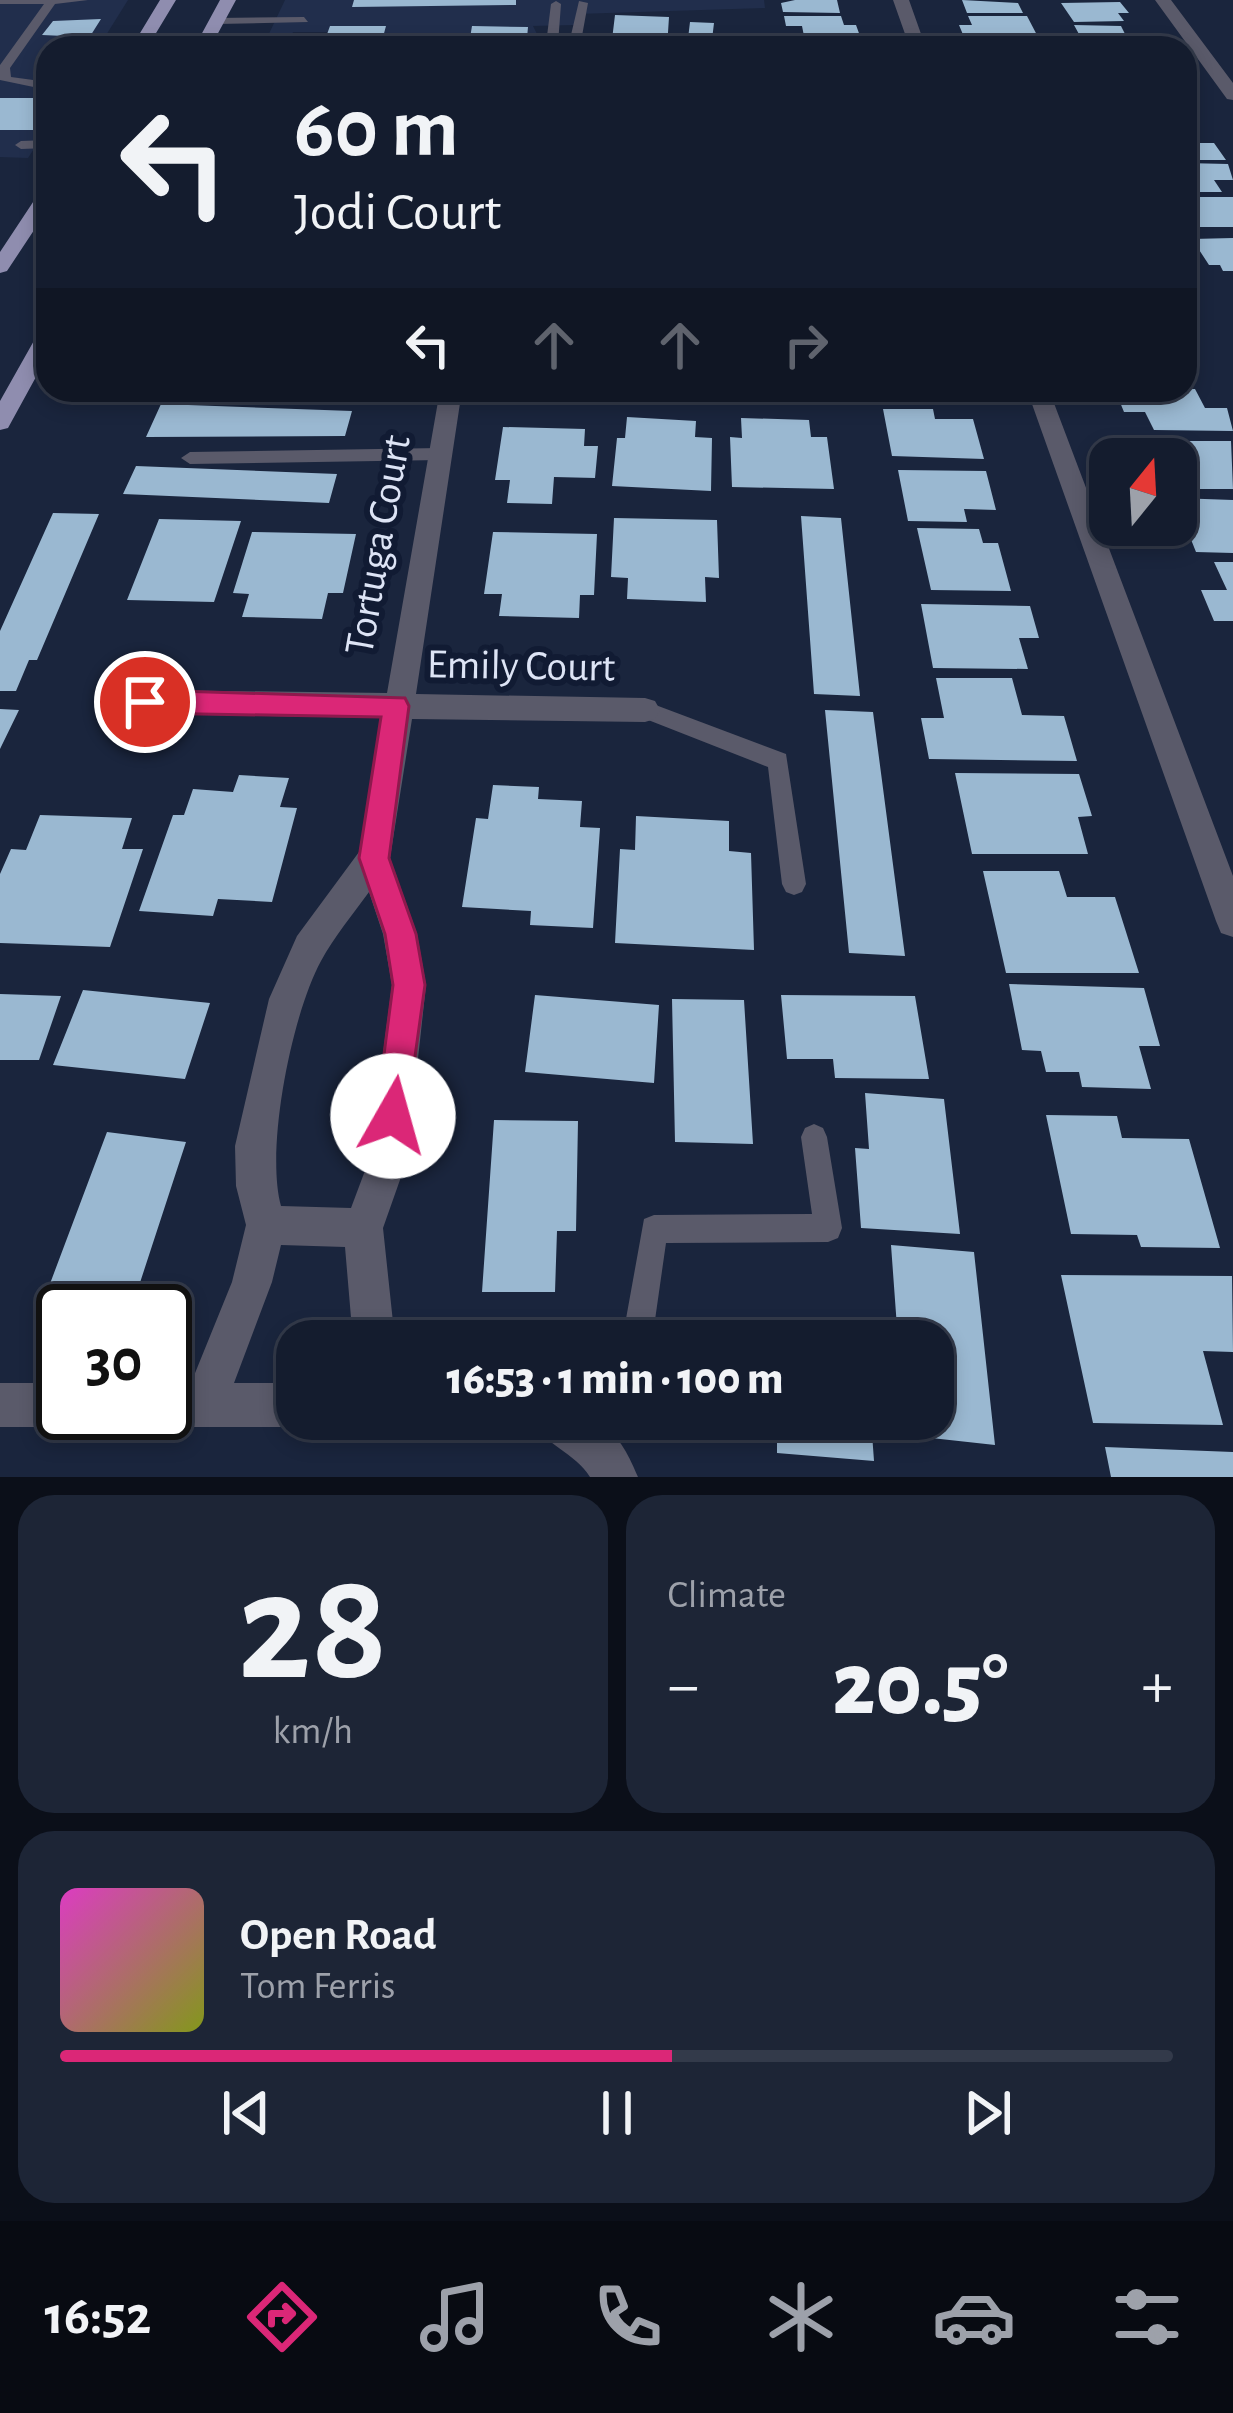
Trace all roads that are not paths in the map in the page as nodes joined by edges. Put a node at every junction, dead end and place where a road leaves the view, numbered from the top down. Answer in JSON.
{"nodes":[{"id":1,"x":52,"y":0,"type":"edge"},
{"id":2,"x":83,"y":0,"type":"edge"},
{"id":3,"x":168,"y":0,"type":"edge"},
{"id":4,"x":228,"y":0,"type":"edge"},
{"id":5,"x":901,"y":0,"type":"edge"},
{"id":6,"x":1163,"y":0,"type":"edge"},
{"id":7,"x":0,"y":1,"type":"edge"},
{"id":8,"x":583,"y":3,"type":"edge"},
{"id":9,"x":556,"y":4,"type":"dead end"},
{"id":10,"x":304,"y":20,"type":"dead end"},
{"id":11,"x":217,"y":21,"type":"junction"},
{"id":12,"x":146,"y":36,"type":"edge"},
{"id":13,"x":209,"y":36,"type":"edge"},
{"id":14,"x":559,"y":36,"type":"edge"},
{"id":15,"x":576,"y":36,"type":"edge"},
{"id":16,"x":914,"y":36,"type":"edge"},
{"id":17,"x":1190,"y":36,"type":"edge"},
{"id":18,"x":1197,"y":46,"type":"edge"},
{"id":19,"x":36,"y":84,"type":"edge"},
{"id":20,"x":1233,"y":94,"type":"edge"},
{"id":21,"x":36,"y":144,"type":"edge"},
{"id":22,"x":21,"y":145,"type":"dead end"},
{"id":23,"x":36,"y":212,"type":"edge"},
{"id":24,"x":0,"y":267,"type":"edge"},
{"id":25,"x":36,"y":373,"type":"edge"},
{"id":26,"x":449,"y":402,"type":"edge"},
{"id":27,"x":1042,"y":402,"type":"edge"},
{"id":28,"x":0,"y":422,"type":"edge"},
{"id":29,"x":440,"y":454,"type":"junction"},
{"id":30,"x":190,"y":458,"type":"dead end"},
{"id":31,"x":145,"y":702,"type":"dead end"},
{"id":32,"x":396,"y":706,"type":"junction"},
{"id":33,"x":645,"y":710,"type":"joint"},
{"id":34,"x":374,"y":858,"type":"junction"},
{"id":35,"x":794,"y":884,"type":"dead end"},
{"id":36,"x":1233,"y":921,"type":"edge"},
{"id":37,"x":814,"y":1137,"type":"dead end"},
{"id":38,"x":266,"y":1225,"type":"junction"},
{"id":39,"x":363,"y":1228,"type":"junction"},
{"id":40,"x":372,"y":1320,"type":"edge"},
{"id":41,"x":640,"y":1320,"type":"edge"},
{"id":42,"x":192,"y":1392,"type":"edge"},
{"id":43,"x":0,"y":1405,"type":"edge"},
{"id":44,"x":36,"y":1405,"type":"edge"},
{"id":45,"x":192,"y":1405,"type":"edge"},
{"id":46,"x":276,"y":1406,"type":"edge"}],
"edges":[{"from":1,"to":2,"type":"lane"},
{"from":1,"to":7,"type":"lane"},
{"from":1,"to":19,"type":"lane"},
{"from":3,"to":12,"type":"main road"},
{"from":4,"to":11,"type":"main road"},
{"from":5,"to":16,"type":"street"},
{"from":6,"to":17,"type":"street"},
{"from":8,"to":15,"type":"lane"},
{"from":9,"to":14,"type":"lane"},
{"from":10,"to":11,"type":"lane"},
{"from":11,"to":13,"type":"main road"},
{"from":18,"to":20,"type":"street"},
{"from":21,"to":22,"type":"lane"},
{"from":23,"to":24,"type":"main road"},
{"from":25,"to":28,"type":"main road"},
{"from":26,"to":29,"type":"street","name":"Tortuga Court"},
{"from":27,"to":36,"type":"street"},
{"from":29,"to":30,"type":"lane"},
{"from":29,"to":32,"type":"street","name":"Tortuga Court"},
{"from":31,"to":32,"type":"street","name":"Emily Court"},
{"from":32,"to":33,"type":"street","name":"Emily Court"},
{"from":32,"to":34,"type":"street","name":"Tortuga Court"},
{"from":33,"to":35,"type":"lane"},
{"from":34,"to":38,"type":"street","name":"Tortuga Court"},
{"from":34,"to":39,"type":"street","name":"Tortuga Court"},
{"from":37,"to":41,"type":"lane"},
{"from":38,"to":39,"type":"street"},
{"from":38,"to":42,"type":"street"},
{"from":39,"to":40,"type":"street"},
{"from":43,"to":44,"type":"street"},
{"from":45,"to":46,"type":"street"}]}
